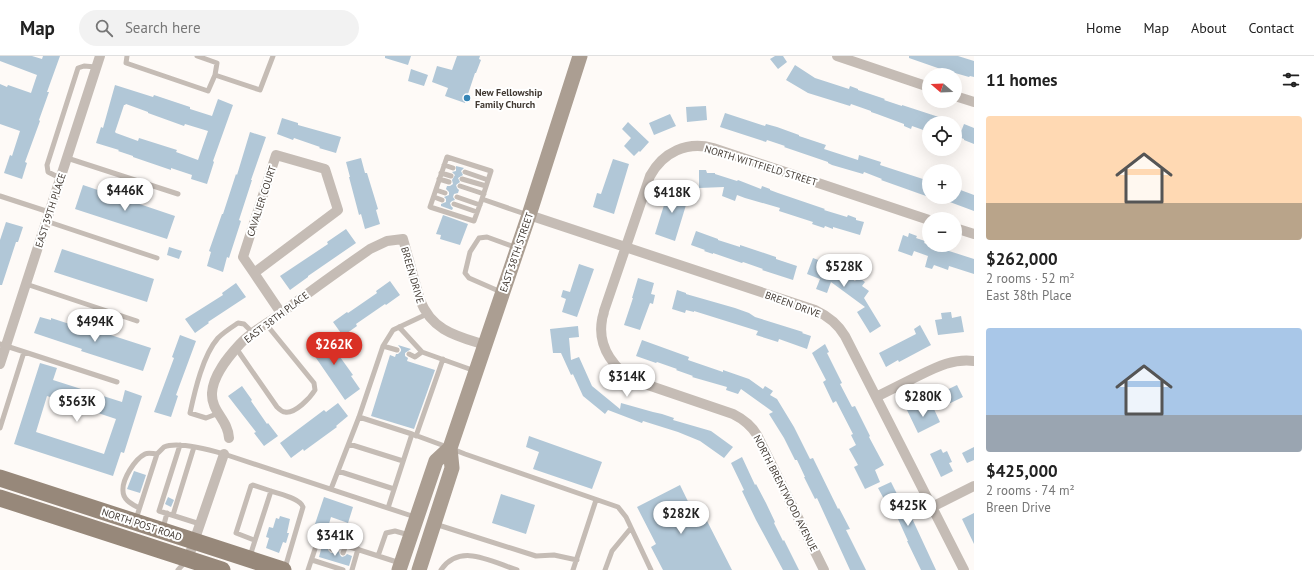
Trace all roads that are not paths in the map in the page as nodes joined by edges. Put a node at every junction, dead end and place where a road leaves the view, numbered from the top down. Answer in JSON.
{"nodes":[{"id":1,"x":100,"y":56,"type":"edge"},
{"id":2,"x":127,"y":56,"type":"edge"},
{"id":3,"x":197,"y":56,"type":"edge"},
{"id":4,"x":273,"y":56,"type":"edge"},
{"id":5,"x":580,"y":56,"type":"edge"},
{"id":6,"x":837,"y":56,"type":"edge"},
{"id":7,"x":96,"y":67,"type":"junction"},
{"id":8,"x":215,"y":76,"type":"junction"},
{"id":9,"x":922,"y":85,"type":"edge"},
{"id":10,"x":962,"y":98,"type":"edge"},
{"id":11,"x":974,"y":102,"type":"edge"},
{"id":12,"x":67,"y":158,"type":"junction"},
{"id":13,"x":444,"y":166,"type":"junction"},
{"id":14,"x":453,"y":168,"type":"dead end"},
{"id":15,"x":465,"y":172,"type":"dead end"},
{"id":16,"x":442,"y":173,"type":"junction"},
{"id":17,"x":451,"y":176,"type":"dead end"},
{"id":18,"x":60,"y":178,"type":"junction"},
{"id":19,"x":439,"y":179,"type":"junction"},
{"id":20,"x":462,"y":179,"type":"dead end"},
{"id":21,"x":488,"y":180,"type":"junction"},
{"id":22,"x":449,"y":182,"type":"dead end"},
{"id":23,"x":460,"y":186,"type":"dead end"},
{"id":24,"x":486,"y":186,"type":"junction"},
{"id":25,"x":436,"y":190,"type":"junction"},
{"id":26,"x":445,"y":193,"type":"dead end"},
{"id":27,"x":178,"y":194,"type":"dead end"},
{"id":28,"x":0,"y":196,"type":"edge"},
{"id":29,"x":483,"y":196,"type":"junction"},
{"id":30,"x":434,"y":197,"type":"junction"},
{"id":31,"x":457,"y":197,"type":"dead end"},
{"id":32,"x":442,"y":200,"type":"dead end"},
{"id":33,"x":454,"y":204,"type":"dead end"},
{"id":34,"x":480,"y":205,"type":"junction"},
{"id":35,"x":477,"y":212,"type":"junction"},
{"id":36,"x":529,"y":215,"type":"junction"},
{"id":37,"x":48,"y":217,"type":"junction"},
{"id":38,"x":922,"y":218,"type":"edge"},
{"id":39,"x":962,"y":230,"type":"edge"},
{"id":40,"x":974,"y":234,"type":"edge"},
{"id":41,"x":403,"y":239,"type":"joint"},
{"id":42,"x":518,"y":248,"type":"junction"},
{"id":43,"x":626,"y":248,"type":"junction"},
{"id":44,"x":157,"y":258,"type":"dead end"},
{"id":45,"x":254,"y":273,"type":"junction"},
{"id":46,"x":26,"y":284,"type":"junction"},
{"id":47,"x":503,"y":292,"type":"junction"},
{"id":48,"x":281,"y":313,"type":"junction"},
{"id":49,"x":427,"y":314,"type":"junction"},
{"id":50,"x":137,"y":321,"type":"dead end"},
{"id":51,"x":266,"y":324,"type":"junction"},
{"id":52,"x":399,"y":327,"type":"junction"},
{"id":53,"x":253,"y":334,"type":"junction"},
{"id":54,"x":485,"y":344,"type":"junction"},
{"id":55,"x":3,"y":345,"type":"edge"},
{"id":56,"x":383,"y":346,"type":"junction"},
{"id":57,"x":236,"y":348,"type":"junction"},
{"id":58,"x":397,"y":350,"type":"dead end"},
{"id":59,"x":24,"y":352,"type":"junction"},
{"id":60,"x":422,"y":352,"type":"junction"},
{"id":61,"x":409,"y":354,"type":"dead end"},
{"id":62,"x":443,"y":359,"type":"junction"},
{"id":63,"x":974,"y":361,"type":"edge"},
{"id":64,"x":0,"y":364,"type":"edge"},
{"id":65,"x":476,"y":371,"type":"junction"},
{"id":66,"x":117,"y":382,"type":"dead end"},
{"id":67,"x":876,"y":397,"type":"junction"},
{"id":68,"x":218,"y":413,"type":"junction"},
{"id":69,"x":359,"y":417,"type":"junction"},
{"id":70,"x":0,"y":428,"type":"edge"},
{"id":71,"x":414,"y":435,"type":"junction"},
{"id":72,"x":229,"y":438,"type":"dead end"},
{"id":73,"x":349,"y":444,"type":"junction"},
{"id":74,"x":180,"y":445,"type":"junction"},
{"id":75,"x":194,"y":446,"type":"junction"},
{"id":76,"x":450,"y":448,"type":"junction"},
{"id":77,"x":158,"y":454,"type":"junction"},
{"id":78,"x":224,"y":454,"type":"junction"},
{"id":79,"x":403,"y":461,"type":"junction"},
{"id":80,"x":338,"y":471,"type":"junction"},
{"id":81,"x":0,"y":478,"type":"edge"},
{"id":82,"x":974,"y":486,"type":"edge"},
{"id":83,"x":331,"y":489,"type":"junction"},
{"id":84,"x":394,"y":489,"type":"junction"},
{"id":85,"x":271,"y":491,"type":"junction"},
{"id":86,"x":0,"y":498,"type":"edge"},
{"id":87,"x":596,"y":500,"type":"junction"},
{"id":88,"x":932,"y":507,"type":"junction"},
{"id":89,"x":388,"y":508,"type":"junction"},
{"id":90,"x":170,"y":514,"type":"junction"},
{"id":91,"x":137,"y":515,"type":"junction"},
{"id":92,"x":416,"y":518,"type":"junction"},
{"id":93,"x":434,"y":523,"type":"junction"},
{"id":94,"x":200,"y":524,"type":"junction"},
{"id":95,"x":631,"y":528,"type":"junction"},
{"id":96,"x":162,"y":530,"type":"junction"},
{"id":97,"x":410,"y":536,"type":"junction"},
{"id":98,"x":254,"y":540,"type":"junction"},
{"id":99,"x":194,"y":541,"type":"junction"},
{"id":100,"x":334,"y":542,"type":"junction"},
{"id":101,"x":346,"y":545,"type":"junction"},
{"id":102,"x":332,"y":549,"type":"dead end"},
{"id":103,"x":358,"y":550,"type":"junction"},
{"id":104,"x":343,"y":553,"type":"dead end"},
{"id":105,"x":378,"y":556,"type":"junction"},
{"id":106,"x":249,"y":559,"type":"junction"},
{"id":107,"x":312,"y":560,"type":"junction"},
{"id":108,"x":577,"y":560,"type":"junction"},
{"id":109,"x":184,"y":566,"type":"edge"},
{"id":110,"x":340,"y":567,"type":"edge"},
{"id":111,"x":400,"y":567,"type":"edge"},
{"id":112,"x":222,"y":570,"type":"edge"},
{"id":113,"x":284,"y":570,"type":"edge"},
{"id":114,"x":308,"y":570,"type":"edge"},
{"id":115,"x":352,"y":570,"type":"edge"},
{"id":116,"x":419,"y":570,"type":"edge"},
{"id":117,"x":441,"y":570,"type":"edge"},
{"id":118,"x":517,"y":570,"type":"edge"},
{"id":119,"x":573,"y":570,"type":"edge"},
{"id":120,"x":605,"y":570,"type":"edge"},
{"id":121,"x":651,"y":570,"type":"edge"},
{"id":122,"x":824,"y":570,"type":"edge"},
{"id":123,"x":964,"y":570,"type":"edge"}],
"edges":[{"from":1,"to":7,"type":"street","name":"EAST 39TH PLACE"},
{"from":2,"to":8,"type":"lane"},
{"from":3,"to":8,"type":"lane"},
{"from":4,"to":8,"type":"lane"},
{"from":5,"to":36,"type":"main road","name":"EAST 38TH STREET"},
{"from":6,"to":9,"type":"street"},
{"from":7,"to":12,"type":"street","name":"EAST 39TH PLACE"},
{"from":7,"to":18,"type":"lane"},
{"from":10,"to":11,"type":"street"},
{"from":12,"to":18,"type":"street","name":"EAST 39TH PLACE"},
{"from":12,"to":27,"type":"lane"},
{"from":13,"to":14,"type":"lane"},
{"from":13,"to":16,"type":"lane"},
{"from":13,"to":21,"type":"lane"},
{"from":15,"to":21,"type":"lane"},
{"from":16,"to":17,"type":"lane"},
{"from":16,"to":19,"type":"lane"},
{"from":18,"to":37,"type":"street","name":"EAST 39TH PLACE"},
{"from":19,"to":22,"type":"lane"},
{"from":19,"to":25,"type":"lane"},
{"from":20,"to":24,"type":"lane"},
{"from":21,"to":24,"type":"lane"},
{"from":23,"to":29,"type":"lane"},
{"from":24,"to":29,"type":"lane"},
{"from":25,"to":26,"type":"lane"},
{"from":25,"to":30,"type":"lane"},
{"from":28,"to":37,"type":"lane"},
{"from":29,"to":34,"type":"lane"},
{"from":29,"to":36,"type":"lane"},
{"from":30,"to":32,"type":"lane"},
{"from":30,"to":35,"type":"lane"},
{"from":31,"to":34,"type":"lane"},
{"from":33,"to":35,"type":"lane"},
{"from":34,"to":35,"type":"lane"},
{"from":36,"to":42,"type":"main road","name":"EAST 38TH STREET"},
{"from":36,"to":43,"type":"street","name":"BREEN DRIVE"},
{"from":37,"to":44,"type":"lane"},
{"from":37,"to":46,"type":"street","name":"EAST 39TH PLACE"},
{"from":38,"to":43,"type":"street","name":"NORTH WITTFIELD STREET"},
{"from":39,"to":40,"type":"street"},
{"from":41,"to":48,"type":"street","name":"EAST 38TH PLACE"},
{"from":41,"to":49,"type":"street","name":"BREEN DRIVE"},
{"from":42,"to":47,"type":"main road","name":"EAST 38TH STREET"},
{"from":42,"to":47,"type":"lane"},
{"from":43,"to":67,"type":"street","name":"BREEN DRIVE"},
{"from":43,"to":122,"type":"street","name":"NORTH BRENTWOOD AVENUE"},
{"from":45,"to":45,"type":"street","name":"CAVALIER COURT"},
{"from":45,"to":48,"type":"street","name":"CAVALIER COURT"},
{"from":46,"to":50,"type":"lane"},
{"from":46,"to":55,"type":"street","name":"EAST 39TH PLACE"},
{"from":47,"to":54,"type":"main road","name":"EAST 38TH STREET"},
{"from":48,"to":51,"type":"street","name":"EAST 38TH PLACE"},
{"from":49,"to":52,"type":"lane"},
{"from":49,"to":54,"type":"street","name":"BREEN DRIVE"},
{"from":51,"to":53,"type":"street","name":"EAST 38TH PLACE"},
{"from":51,"to":57,"type":"lane"},
{"from":52,"to":56,"type":"lane"},
{"from":52,"to":60,"type":"lane"},
{"from":53,"to":57,"type":"street","name":"EAST 38TH PLACE"},
{"from":53,"to":68,"type":"lane"},
{"from":54,"to":65,"type":"main road","name":"EAST 38TH STREET"},
{"from":55,"to":59,"type":"lane"},
{"from":55,"to":64,"type":"street","name":"EAST 39TH PLACE"},
{"from":56,"to":58,"type":"lane"},
{"from":56,"to":69,"type":"lane"},
{"from":57,"to":68,"type":"street","name":"EAST 38TH PLACE"},
{"from":59,"to":66,"type":"lane"},
{"from":59,"to":70,"type":"lane"},
{"from":60,"to":61,"type":"lane"},
{"from":60,"to":62,"type":"lane"},
{"from":62,"to":65,"type":"lane"},
{"from":62,"to":71,"type":"lane"},
{"from":63,"to":67,"type":"street"},
{"from":65,"to":76,"type":"main road","name":"EAST 38TH STREET"},
{"from":67,"to":88,"type":"street","name":"BREEN DRIVE"},
{"from":68,"to":72,"type":"street","name":"EAST 38TH PLACE"},
{"from":69,"to":71,"type":"lane"},
{"from":69,"to":73,"type":"lane"},
{"from":71,"to":76,"type":"lane"},
{"from":71,"to":79,"type":"lane"},
{"from":73,"to":79,"type":"lane"},
{"from":73,"to":80,"type":"lane"},
{"from":74,"to":75,"type":"lane"},
{"from":74,"to":77,"type":"lane"},
{"from":74,"to":90,"type":"lane"},
{"from":75,"to":78,"type":"lane"},
{"from":75,"to":90,"type":"lane"},
{"from":76,"to":87,"type":"lane"},
{"from":76,"to":92,"type":"main road","name":"EAST 38TH STREET"},
{"from":76,"to":93,"type":"main road","name":"EAST 38TH STREET"},
{"from":77,"to":91,"type":"lane"},
{"from":77,"to":91,"type":"lane"},
{"from":78,"to":83,"type":"lane"},
{"from":78,"to":94,"type":"street"},
{"from":79,"to":84,"type":"lane"},
{"from":80,"to":83,"type":"lane"},
{"from":80,"to":84,"type":"lane"},
{"from":81,"to":91,"type":"main road","name":"NORTH POST ROAD"},
{"from":82,"to":88,"type":"street"},
{"from":83,"to":89,"type":"lane"},
{"from":84,"to":89,"type":"lane"},
{"from":85,"to":98,"type":"lane"},
{"from":85,"to":98,"type":"lane"},
{"from":85,"to":113,"type":"lane"},
{"from":86,"to":109,"type":"main road","name":"NORTH POST ROAD"},
{"from":87,"to":95,"type":"lane"},
{"from":87,"to":108,"type":"lane"},
{"from":88,"to":123,"type":"street","name":"BREEN DRIVE"},
{"from":89,"to":92,"type":"lane"},
{"from":90,"to":94,"type":"lane"},
{"from":90,"to":96,"type":"lane"},
{"from":91,"to":96,"type":"main road","name":"NORTH POST ROAD"},
{"from":92,"to":97,"type":"main road","name":"EAST 38TH STREET"},
{"from":93,"to":108,"type":"lane"},
{"from":93,"to":116,"type":"main road","name":"EAST 38TH STREET"},
{"from":94,"to":99,"type":"street"},
{"from":95,"to":120,"type":"lane"},
{"from":95,"to":121,"type":"lane"},
{"from":96,"to":99,"type":"main road","name":"NORTH POST ROAD"},
{"from":97,"to":105,"type":"lane"},
{"from":97,"to":111,"type":"main road","name":"EAST 38TH STREET"},
{"from":98,"to":106,"type":"lane"},
{"from":99,"to":106,"type":"main road","name":"NORTH POST ROAD"},
{"from":99,"to":109,"type":"street"},
{"from":100,"to":101,"type":"lane"},
{"from":100,"to":102,"type":"lane"},
{"from":100,"to":107,"type":"lane"},
{"from":101,"to":103,"type":"lane"},
{"from":101,"to":104,"type":"lane"},
{"from":103,"to":105,"type":"lane"},
{"from":103,"to":115,"type":"lane"},
{"from":105,"to":111,"type":"lane"},
{"from":106,"to":113,"type":"main road","name":"NORTH POST ROAD"},
{"from":107,"to":110,"type":"lane"},
{"from":107,"to":114,"type":"lane"},
{"from":108,"to":119,"type":"lane"},
{"from":109,"to":112,"type":"main road","name":"NORTH POST ROAD"},
{"from":117,"to":118,"type":"lane"}]}
